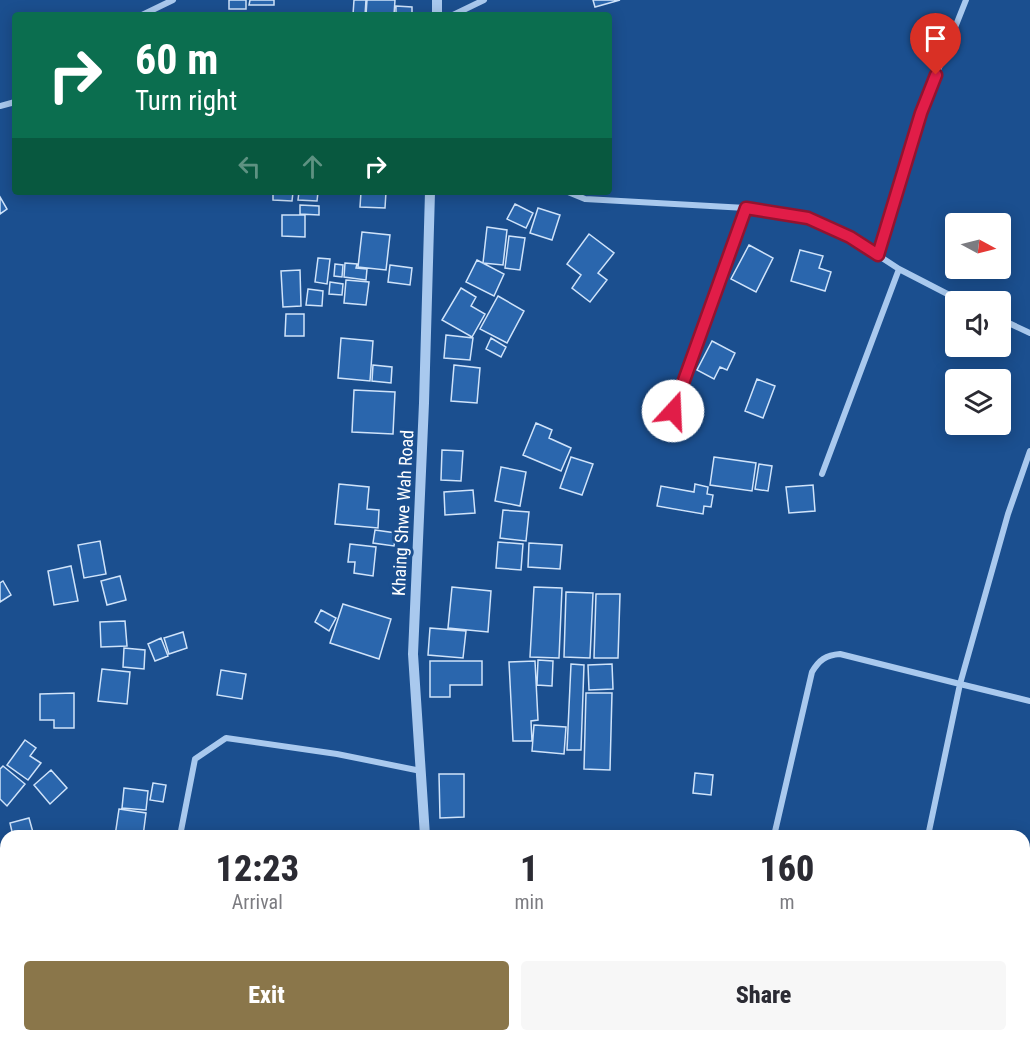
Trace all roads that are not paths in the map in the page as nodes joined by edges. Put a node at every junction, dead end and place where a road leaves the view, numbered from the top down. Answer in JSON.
{"nodes":[{"id":1,"x":173,"y":0,"type":"edge"},
{"id":2,"x":484,"y":0,"type":"edge"},
{"id":3,"x":966,"y":0,"type":"edge"},
{"id":4,"x":148,"y":12,"type":"edge"},
{"id":5,"x":459,"y":12,"type":"edge"},
{"id":6,"x":430,"y":195,"type":"edge"},
{"id":7,"x":575,"y":195,"type":"edge"},
{"id":8,"x":746,"y":208,"type":"junction"},
{"id":9,"x":878,"y":255,"type":"junction"},
{"id":10,"x":899,"y":269,"type":"junction"},
{"id":11,"x":945,"y":293,"type":"edge"},
{"id":12,"x":1011,"y":325,"type":"edge"},
{"id":13,"x":1030,"y":333,"type":"edge"},
{"id":14,"x":673,"y":411,"type":"dead end"},
{"id":15,"x":1030,"y":451,"type":"edge"},
{"id":16,"x":822,"y":474,"type":"dead end"},
{"id":17,"x":960,"y":684,"type":"junction"},
{"id":18,"x":1030,"y":701,"type":"edge"},
{"id":19,"x":420,"y":771,"type":"junction"},
{"id":20,"x":181,"y":830,"type":"edge"},
{"id":21,"x":424,"y":830,"type":"edge"},
{"id":22,"x":775,"y":830,"type":"edge"},
{"id":23,"x":929,"y":830,"type":"edge"}],
"edges":[{"from":1,"to":4,"type":"street"},
{"from":2,"to":5,"type":"street"},
{"from":3,"to":9,"type":"street"},
{"from":6,"to":19,"type":"street","name":"Khaing Shwe Wah Road"},
{"from":7,"to":8,"type":"street"},
{"from":8,"to":9,"type":"street"},
{"from":8,"to":14,"type":"street"},
{"from":9,"to":10,"type":"street"},
{"from":10,"to":11,"type":"street"},
{"from":10,"to":16,"type":"street"},
{"from":12,"to":13,"type":"street"},
{"from":15,"to":17,"type":"street"},
{"from":17,"to":18,"type":"street"},
{"from":17,"to":22,"type":"street"},
{"from":17,"to":23,"type":"street"},
{"from":19,"to":20,"type":"street"},
{"from":19,"to":21,"type":"street","name":"Khaing Shwe Wah Road"}]}
